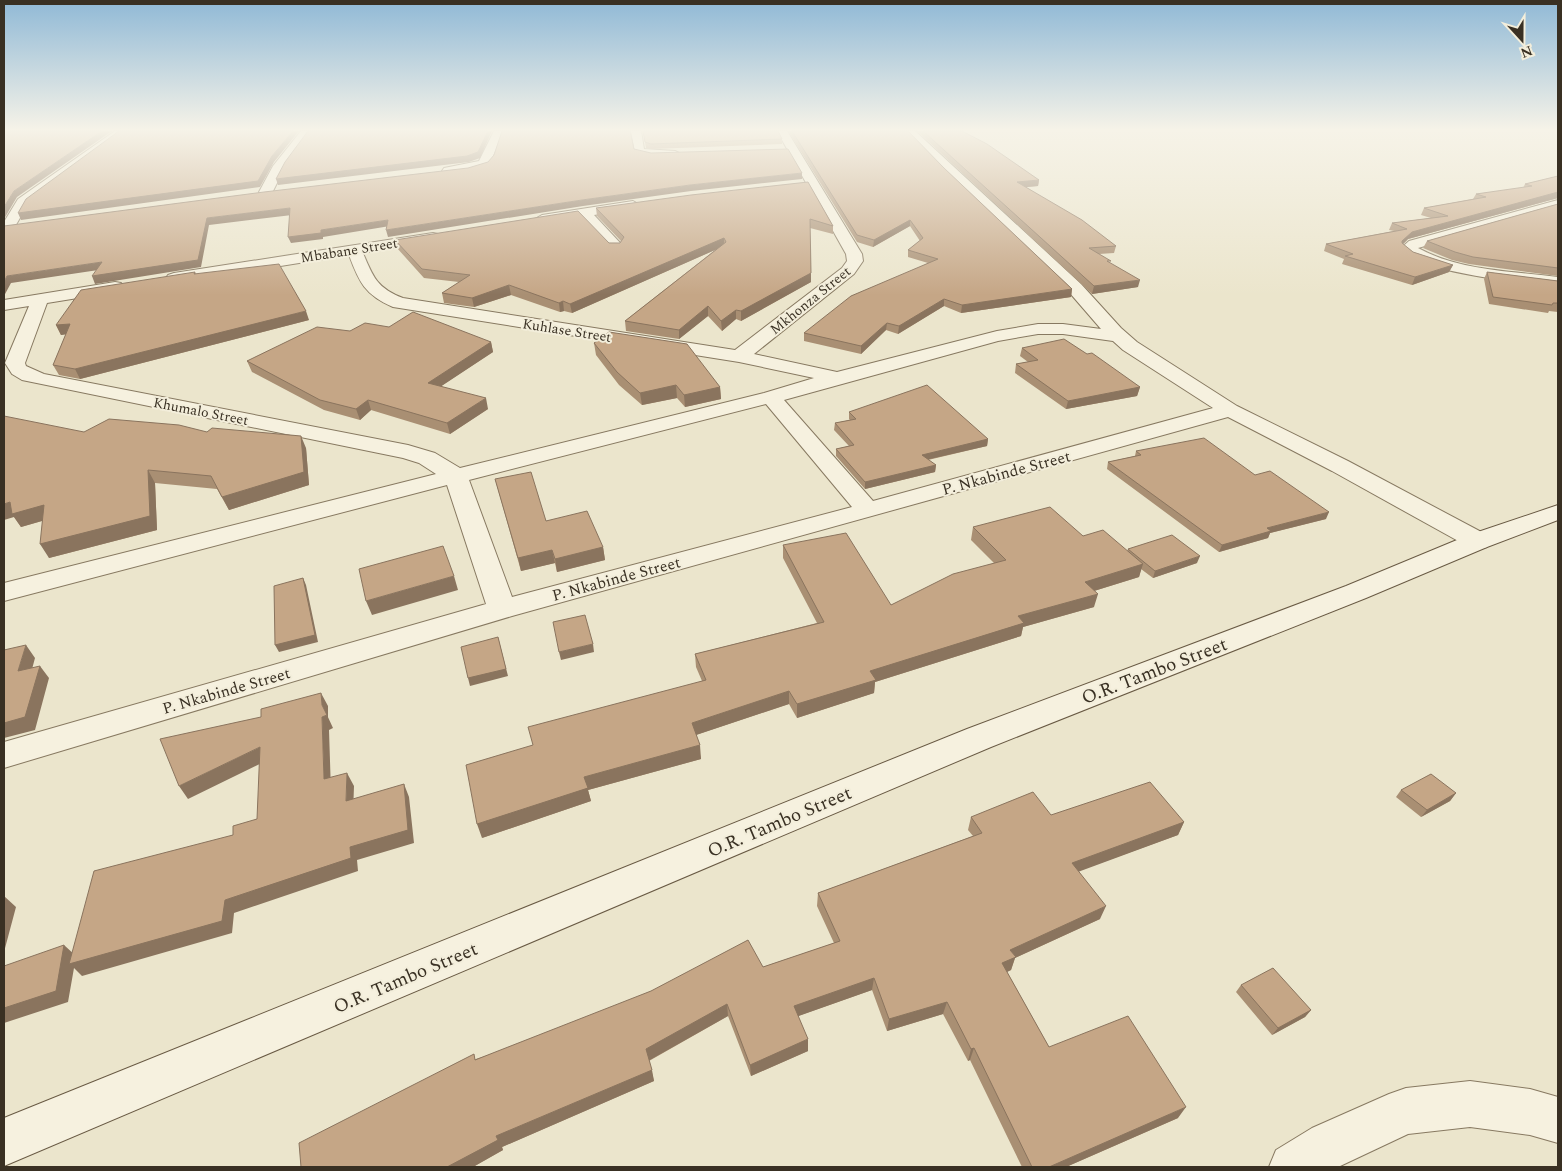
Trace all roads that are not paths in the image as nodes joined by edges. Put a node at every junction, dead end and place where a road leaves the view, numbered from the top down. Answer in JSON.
{"nodes":[{"id":1,"x":45,"y":186,"type":"edge"},
{"id":2,"x":266,"y":186,"type":"edge"},
{"id":3,"x":796,"y":186,"type":"edge"},
{"id":4,"x":799,"y":186,"type":"edge"},
{"id":5,"x":814,"y":186,"type":"edge"},
{"id":6,"x":964,"y":186,"type":"edge"},
{"id":7,"x":285,"y":190,"type":"edge"},
{"id":8,"x":650,"y":202,"type":"edge"},
{"id":9,"x":1558,"y":204,"type":"edge"},
{"id":10,"x":583,"y":212,"type":"junction"},
{"id":11,"x":526,"y":221,"type":"edge"},
{"id":12,"x":28,"y":224,"type":"edge"},
{"id":13,"x":6,"y":228,"type":"edge"},
{"id":14,"x":449,"y":234,"type":"edge"},
{"id":15,"x":616,"y":247,"type":"edge"},
{"id":16,"x":354,"y":249,"type":"junction"},
{"id":17,"x":158,"y":280,"type":"edge"},
{"id":18,"x":1558,"y":282,"type":"edge"},
{"id":19,"x":128,"y":285,"type":"edge"},
{"id":20,"x":40,"y":299,"type":"junction"},
{"id":21,"x":4,"y":305,"type":"edge"},
{"id":22,"x":1117,"y":336,"type":"junction"},
{"id":23,"x":739,"y":356,"type":"junction"},
{"id":24,"x":836,"y":378,"type":"junction"},
{"id":25,"x":771,"y":397,"type":"junction"},
{"id":26,"x":1230,"y":410,"type":"junction"},
{"id":27,"x":456,"y":476,"type":"junction"},
{"id":28,"x":868,"y":510,"type":"junction"},
{"id":29,"x":1558,"y":512,"type":"edge"},
{"id":30,"x":1478,"y":541,"type":"junction"},
{"id":31,"x":4,"y":592,"type":"edge"},
{"id":32,"x":502,"y":608,"type":"junction"},
{"id":33,"x":4,"y":755,"type":"edge"},
{"id":34,"x":1558,"y":1120,"type":"edge"},
{"id":35,"x":4,"y":1142,"type":"edge"},
{"id":36,"x":1293,"y":1167,"type":"edge"}],
"edges":[{"from":1,"to":13,"type":"street"},
{"from":2,"to":7,"type":"street"},
{"from":3,"to":4,"type":"street"},
{"from":5,"to":23,"type":"street","name":"Mkhonza Street"},
{"from":6,"to":22,"type":"street"},
{"from":8,"to":10,"type":"street"},
{"from":9,"to":18,"type":"street"},
{"from":10,"to":11,"type":"street"},
{"from":10,"to":15,"type":"street"},
{"from":12,"to":13,"type":"street"},
{"from":14,"to":16,"type":"street","name":"Mbabane Street"},
{"from":16,"to":17,"type":"street","name":"Mbabane Street"},
{"from":16,"to":23,"type":"street","name":"Kuhlase Street"},
{"from":19,"to":20,"type":"street"},
{"from":20,"to":21,"type":"street"},
{"from":20,"to":27,"type":"street","name":"Khumalo Street"},
{"from":22,"to":24,"type":"street"},
{"from":22,"to":26,"type":"street"},
{"from":23,"to":24,"type":"street","name":"Kuhlase Street"},
{"from":24,"to":25,"type":"street"},
{"from":25,"to":27,"type":"street"},
{"from":25,"to":28,"type":"street"},
{"from":26,"to":28,"type":"street","name":"P. Nkabinde Street"},
{"from":26,"to":30,"type":"street"},
{"from":27,"to":31,"type":"street"},
{"from":27,"to":32,"type":"street"},
{"from":28,"to":32,"type":"street","name":"P. Nkabinde Street"},
{"from":29,"to":30,"type":"street","name":"O.R. Tambo Street"},
{"from":30,"to":35,"type":"street","name":"O.R. Tambo Street"},
{"from":32,"to":33,"type":"street","name":"P. Nkabinde Street"},
{"from":34,"to":36,"type":"street"}]}
